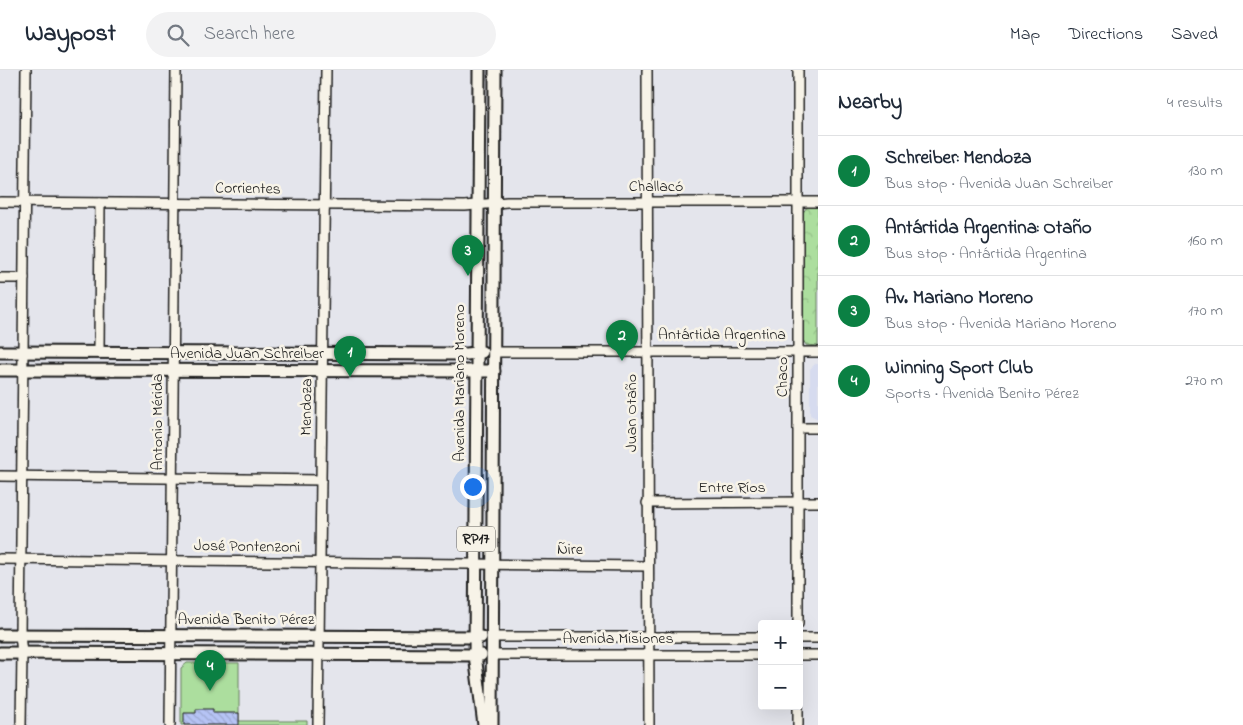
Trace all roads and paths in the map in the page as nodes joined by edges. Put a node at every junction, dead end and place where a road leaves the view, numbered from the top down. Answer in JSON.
{"nodes":[{"id":1,"x":26,"y":70,"type":"edge"},
{"id":2,"x":176,"y":70,"type":"edge"},
{"id":3,"x":326,"y":70,"type":"edge"},
{"id":4,"x":479,"y":70,"type":"edge"},
{"id":5,"x":496,"y":70,"type":"edge"},
{"id":6,"x":647,"y":70,"type":"edge"},
{"id":7,"x":798,"y":70,"type":"edge"},
{"id":8,"x":0,"y":202,"type":"edge"},
{"id":9,"x":25,"y":202,"type":"junction"},
{"id":10,"x":647,"y":202,"type":"junction"},
{"id":11,"x":798,"y":202,"type":"junction"},
{"id":12,"x":818,"y":202,"type":"edge"},
{"id":13,"x":100,"y":203,"type":"junction"},
{"id":14,"x":174,"y":203,"type":"junction"},
{"id":15,"x":495,"y":203,"type":"junction"},
{"id":16,"x":324,"y":205,"type":"junction"},
{"id":17,"x":478,"y":206,"type":"junction"},
{"id":18,"x":0,"y":278,"type":"edge"},
{"id":19,"x":24,"y":278,"type":"junction"},
{"id":20,"x":23,"y":351,"type":"junction"},
{"id":21,"x":99,"y":351,"type":"junction"},
{"id":22,"x":173,"y":351,"type":"junction"},
{"id":23,"x":0,"y":352,"type":"edge"},
{"id":24,"x":322,"y":352,"type":"junction"},
{"id":25,"x":494,"y":352,"type":"junction"},
{"id":26,"x":647,"y":352,"type":"junction"},
{"id":27,"x":798,"y":352,"type":"junction"},
{"id":28,"x":818,"y":352,"type":"edge"},
{"id":29,"x":477,"y":353,"type":"junction"},
{"id":30,"x":23,"y":369,"type":"junction"},
{"id":31,"x":0,"y":370,"type":"edge"},
{"id":32,"x":173,"y":370,"type":"junction"},
{"id":33,"x":322,"y":370,"type":"junction"},
{"id":34,"x":477,"y":371,"type":"junction"},
{"id":35,"x":494,"y":371,"type":"junction"},
{"id":36,"x":798,"y":428,"type":"junction"},
{"id":37,"x":818,"y":428,"type":"edge"},
{"id":38,"x":0,"y":476,"type":"edge"},
{"id":39,"x":22,"y":477,"type":"junction"},
{"id":40,"x":172,"y":478,"type":"junction"},
{"id":41,"x":321,"y":480,"type":"junction"},
{"id":42,"x":798,"y":502,"type":"junction"},
{"id":43,"x":818,"y":502,"type":"edge"},
{"id":44,"x":647,"y":503,"type":"junction"},
{"id":45,"x":0,"y":559,"type":"edge"},
{"id":46,"x":21,"y":560,"type":"junction"},
{"id":47,"x":172,"y":561,"type":"junction"},
{"id":48,"x":320,"y":563,"type":"junction"},
{"id":49,"x":476,"y":564,"type":"junction"},
{"id":50,"x":493,"y":564,"type":"junction"},
{"id":51,"x":647,"y":566,"type":"junction"},
{"id":52,"x":798,"y":620,"type":"edge"},
{"id":53,"x":0,"y":635,"type":"edge"},
{"id":54,"x":20,"y":635,"type":"junction"},
{"id":55,"x":171,"y":636,"type":"junction"},
{"id":56,"x":319,"y":636,"type":"junction"},
{"id":57,"x":475,"y":636,"type":"junction"},
{"id":58,"x":492,"y":637,"type":"junction"},
{"id":59,"x":647,"y":637,"type":"junction"},
{"id":60,"x":758,"y":638,"type":"edge"},
{"id":61,"x":803,"y":638,"type":"edge"},
{"id":62,"x":818,"y":638,"type":"edge"},
{"id":63,"x":0,"y":653,"type":"edge"},
{"id":64,"x":22,"y":653,"type":"junction"},
{"id":65,"x":171,"y":654,"type":"junction"},
{"id":66,"x":319,"y":654,"type":"junction"},
{"id":67,"x":475,"y":654,"type":"junction"},
{"id":68,"x":492,"y":655,"type":"junction"},
{"id":69,"x":647,"y":655,"type":"junction"},
{"id":70,"x":758,"y":655,"type":"edge"},
{"id":71,"x":803,"y":655,"type":"edge"},
{"id":72,"x":818,"y":655,"type":"edge"},
{"id":73,"x":798,"y":710,"type":"edge"},
{"id":74,"x":21,"y":725,"type":"edge"},
{"id":75,"x":170,"y":725,"type":"edge"},
{"id":76,"x":318,"y":725,"type":"edge"},
{"id":77,"x":484,"y":725,"type":"edge"},
{"id":78,"x":492,"y":725,"type":"edge"},
{"id":79,"x":649,"y":725,"type":"edge"},
{"id":80,"x":798,"y":725,"type":"edge"}],
"edges":[{"from":1,"to":9,"type":"street"},
{"from":2,"to":14,"type":"street","name":"Antonio Mérida"},
{"from":3,"to":16,"type":"street","name":"Mendoza"},
{"from":4,"to":17,"type":"main road","name":"Avenida Mariano Moreno","number":"RP17"},
{"from":5,"to":15,"type":"main road","name":"Avenida Mariano Moreno","number":"RP17"},
{"from":6,"to":10,"type":"street","name":"Juan Otaño"},
{"from":7,"to":11,"type":"street","name":"Chaco"},
{"from":8,"to":9,"type":"street","name":"Corrientes"},
{"from":9,"to":13,"type":"street","name":"Corrientes"},
{"from":9,"to":19,"type":"street"},
{"from":10,"to":11,"type":"street","name":"Challacó"},
{"from":10,"to":15,"type":"street","name":"Challacó"},
{"from":10,"to":26,"type":"street","name":"Juan Otaño"},
{"from":11,"to":12,"type":"street","name":"Challacó"},
{"from":11,"to":27,"type":"street","name":"Chaco"},
{"from":13,"to":14,"type":"street","name":"Corrientes"},
{"from":13,"to":21,"type":"street"},
{"from":14,"to":16,"type":"street","name":"Corrientes"},
{"from":14,"to":22,"type":"street","name":"Antonio Mérida"},
{"from":15,"to":17,"type":"street","name":"Corrientes"},
{"from":15,"to":25,"type":"main road","name":"Avenida Mariano Moreno","number":"RP17"},
{"from":16,"to":17,"type":"street","name":"Corrientes"},
{"from":16,"to":24,"type":"street","name":"Mendoza"},
{"from":17,"to":29,"type":"main road","name":"Avenida Mariano Moreno","number":"RP17"},
{"from":18,"to":19,"type":"street"},
{"from":19,"to":20,"type":"street"},
{"from":20,"to":21,"type":"main road","name":"Avenida Juan Schreiber"},
{"from":20,"to":23,"type":"main road","name":"Avenida Juan Schreiber"},
{"from":20,"to":30,"type":"street"},
{"from":21,"to":22,"type":"main road","name":"Avenida Juan Schreiber"},
{"from":22,"to":24,"type":"main road","name":"Avenida Juan Schreiber"},
{"from":22,"to":32,"type":"street","name":"Antonio Mérida"},
{"from":24,"to":29,"type":"main road","name":"Avenida Juan Schreiber"},
{"from":24,"to":33,"type":"street","name":"Mendoza"},
{"from":25,"to":26,"type":"street","name":"Antártida Argentina"},
{"from":25,"to":29,"type":"main road","name":"Antártida Argentina"},
{"from":25,"to":35,"type":"main road","name":"Avenida Mariano Moreno","number":"RP17"},
{"from":26,"to":27,"type":"street","name":"Antártida Argentina"},
{"from":26,"to":44,"type":"street","name":"Juan Otaño"},
{"from":27,"to":28,"type":"street","name":"Antártida Argentina"},
{"from":27,"to":36,"type":"street","name":"Chaco"},
{"from":29,"to":34,"type":"main road","name":"Avenida Mariano Moreno","number":"RP17"},
{"from":30,"to":31,"type":"main road","name":"Avenida Juan Schreiber"},
{"from":30,"to":32,"type":"main road","name":"Avenida Juan Schreiber"},
{"from":30,"to":39,"type":"street"},
{"from":32,"to":33,"type":"main road","name":"Avenida Juan Schreiber"},
{"from":32,"to":40,"type":"street","name":"Antonio Mérida"},
{"from":33,"to":34,"type":"main road","name":"Avenida Juan Schreiber"},
{"from":33,"to":41,"type":"street","name":"Mendoza"},
{"from":34,"to":35,"type":"main road","name":"Avenida Juan Schreiber"},
{"from":34,"to":49,"type":"main road","name":"Avenida Mariano Moreno","number":"RP17"},
{"from":35,"to":50,"type":"main road","name":"Avenida Mariano Moreno","number":"RP17"},
{"from":36,"to":37,"type":"street"},
{"from":36,"to":42,"type":"street","name":"Chaco"},
{"from":38,"to":39,"type":"street"},
{"from":39,"to":40,"type":"street"},
{"from":39,"to":46,"type":"street"},
{"from":40,"to":41,"type":"street"},
{"from":40,"to":47,"type":"street","name":"Antonio Mérida"},
{"from":41,"to":48,"type":"street","name":"Mendoza"},
{"from":42,"to":43,"type":"street","name":"Entre Ríos"},
{"from":42,"to":44,"type":"street","name":"Entre Ríos"},
{"from":42,"to":52,"type":"street","name":"Chaco"},
{"from":44,"to":51,"type":"street","name":"Juan Otaño"},
{"from":45,"to":46,"type":"street","name":"José Pontenzoni"},
{"from":46,"to":47,"type":"street","name":"José Pontenzoni"},
{"from":46,"to":54,"type":"street"},
{"from":47,"to":48,"type":"street","name":"José Pontenzoni"},
{"from":47,"to":55,"type":"street","name":"Antonio Mérida"},
{"from":48,"to":49,"type":"street","name":"José Pontenzoni"},
{"from":48,"to":56,"type":"street","name":"Mendoza"},
{"from":49,"to":50,"type":"street","name":"José Pontenzoni"},
{"from":49,"to":57,"type":"main road","name":"Avenida Mariano Moreno","number":"RP17"},
{"from":50,"to":51,"type":"street","name":"Ñire"},
{"from":50,"to":58,"type":"main road","name":"Avenida Mariano Moreno","number":"RP17"},
{"from":51,"to":59,"type":"street","name":"Juan Otaño"},
{"from":53,"to":54,"type":"main road","name":"Avenida Benito Pérez"},
{"from":54,"to":55,"type":"main road","name":"Avenida Benito Pérez"},
{"from":54,"to":64,"type":"street"},
{"from":55,"to":56,"type":"main road","name":"Avenida Benito Pérez"},
{"from":55,"to":65,"type":"street","name":"Antonio Mérida"},
{"from":56,"to":57,"type":"main road","name":"Avenida Benito Pérez"},
{"from":56,"to":66,"type":"street","name":"Mendoza"},
{"from":57,"to":58,"type":"main road","name":"Avenida Benito Pérez"},
{"from":57,"to":67,"type":"main road","name":"Avenida Mariano Moreno","number":"RP17"},
{"from":58,"to":59,"type":"street","name":"Avenida Misiones"},
{"from":58,"to":68,"type":"main road","name":"Avenida Mariano Moreno","number":"RP17"},
{"from":59,"to":60,"type":"street","name":"Avenida Misiones"},
{"from":59,"to":69,"type":"street","name":"Juan Otaño"},
{"from":61,"to":62,"type":"street"},
{"from":63,"to":64,"type":"main road","name":"Avenida Benito Pérez"},
{"from":64,"to":65,"type":"main road","name":"Avenida Benito Pérez"},
{"from":64,"to":74,"type":"street"},
{"from":65,"to":66,"type":"main road","name":"Avenida Benito Pérez"},
{"from":65,"to":75,"type":"street","name":"Antonio Mérida"},
{"from":66,"to":67,"type":"main road","name":"Avenida Benito Pérez"},
{"from":66,"to":76,"type":"street","name":"Mendoza"},
{"from":67,"to":68,"type":"main road","name":"Avenida Misiones"},
{"from":67,"to":77,"type":"main road","name":"Avenida Mariano Moreno","number":"RP17"},
{"from":68,"to":69,"type":"street","name":"Avenida Misiones"},
{"from":68,"to":78,"type":"main road","name":"Avenida Mariano Moreno","number":"RP17"},
{"from":69,"to":70,"type":"street","name":"Avenida Misiones"},
{"from":69,"to":79,"type":"street","name":"Juan Otaño"},
{"from":71,"to":72,"type":"street"},
{"from":73,"to":80,"type":"street"}]}
